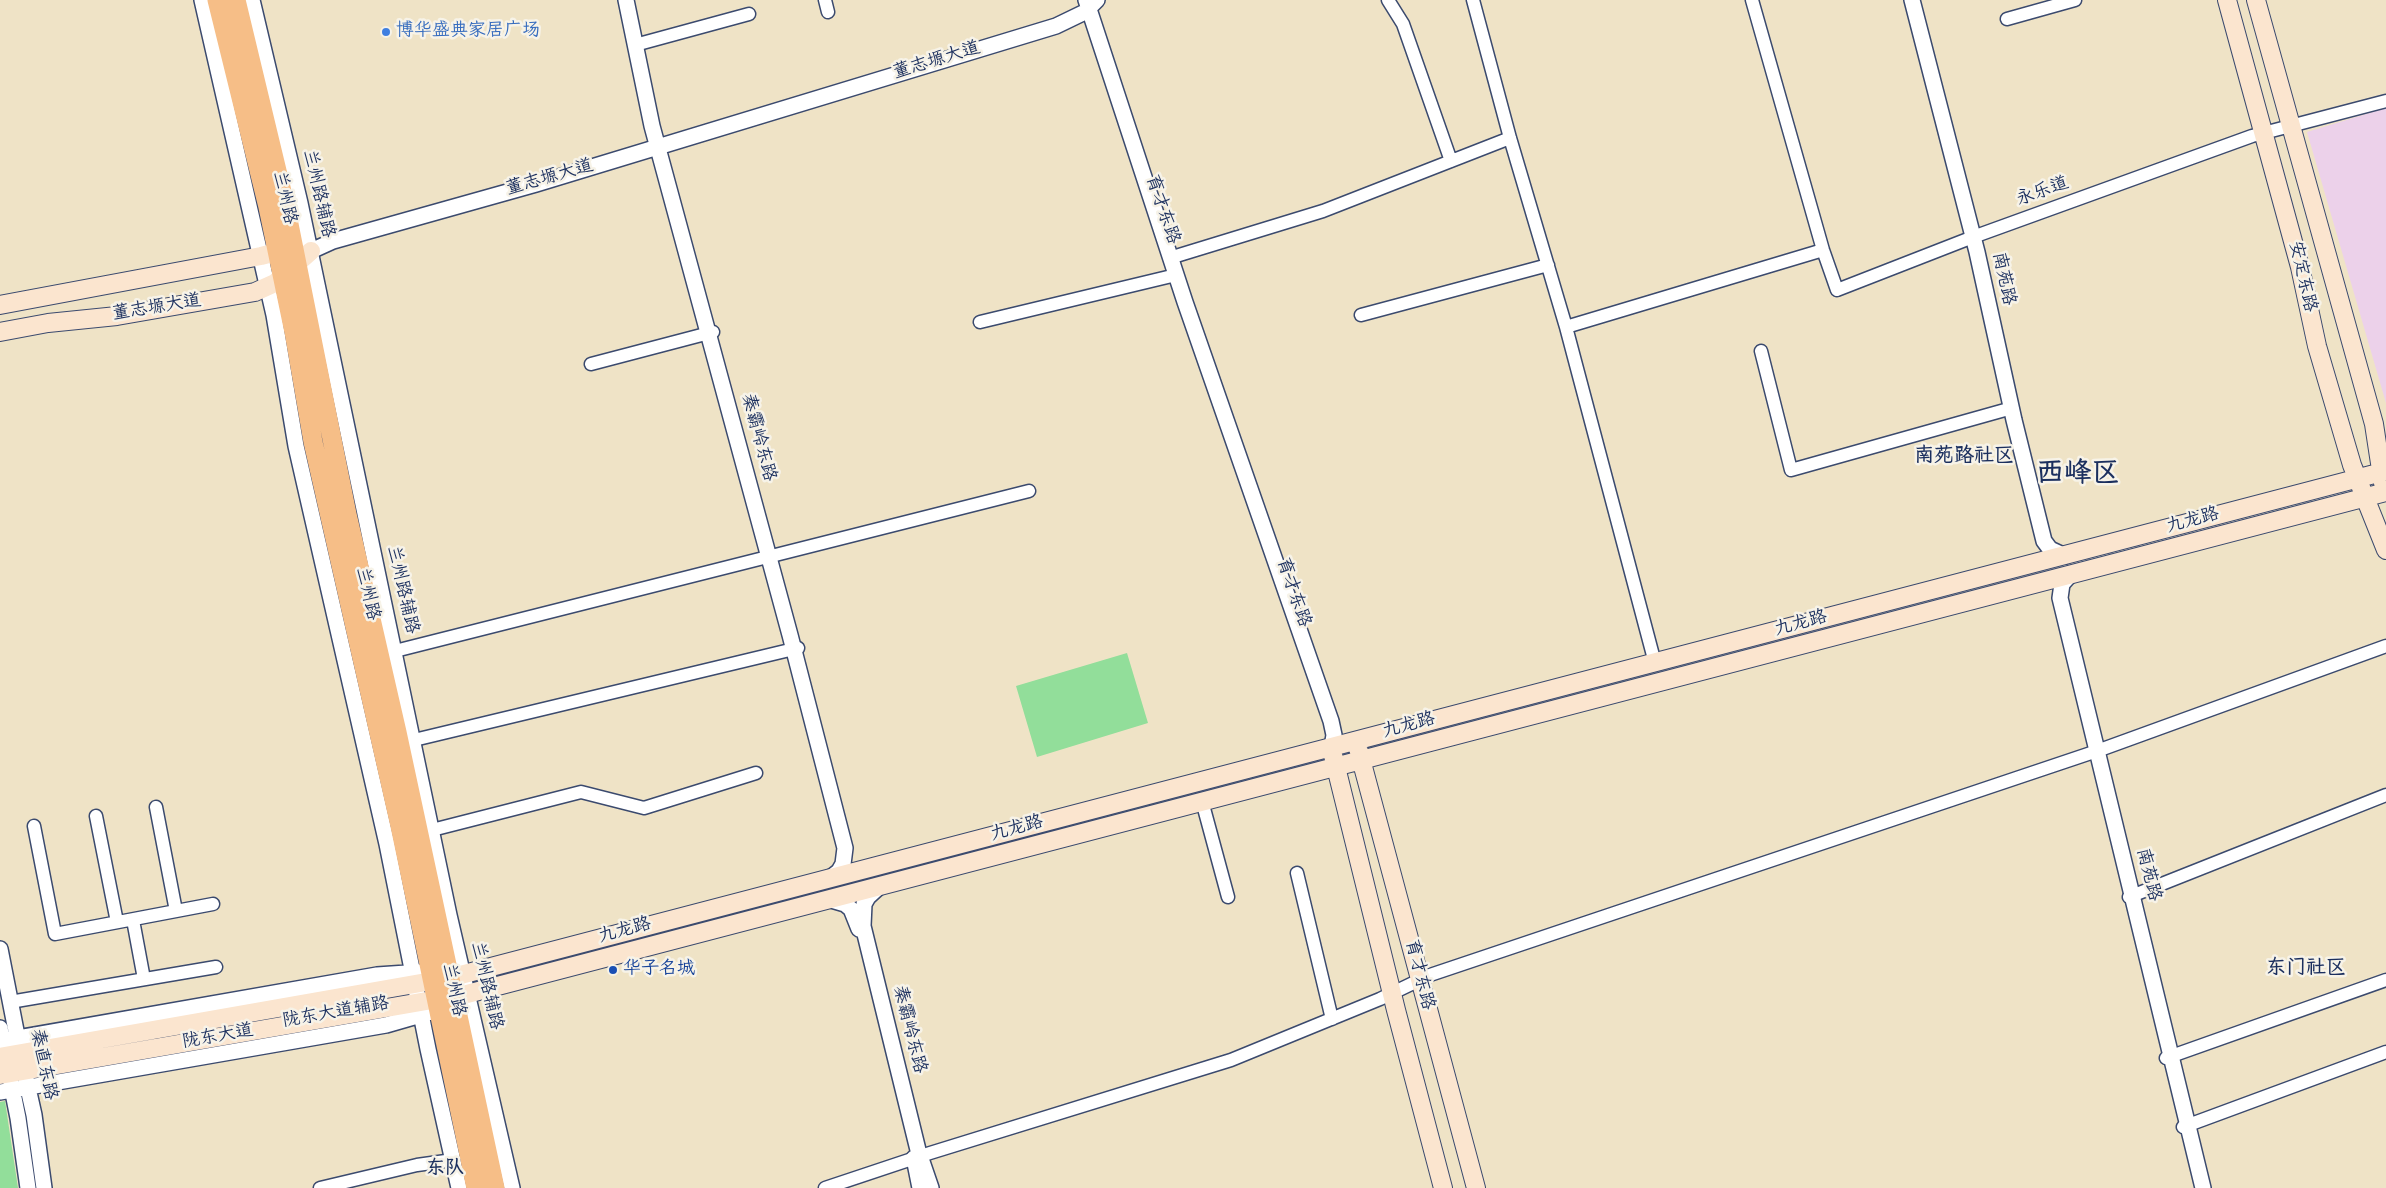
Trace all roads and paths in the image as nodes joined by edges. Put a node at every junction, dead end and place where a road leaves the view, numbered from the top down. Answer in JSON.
{"nodes":[{"id":1,"x":202,"y":0,"type":"edge"},
{"id":2,"x":217,"y":0,"type":"edge"},
{"id":3,"x":236,"y":0,"type":"edge"},
{"id":4,"x":252,"y":0,"type":"edge"},
{"id":5,"x":626,"y":0,"type":"edge"},
{"id":6,"x":630,"y":0,"type":"edge"},
{"id":7,"x":1388,"y":0,"type":"edge"},
{"id":8,"x":1473,"y":0,"type":"edge"},
{"id":9,"x":1752,"y":0,"type":"edge"},
{"id":10,"x":1907,"y":0,"type":"edge"},
{"id":11,"x":1912,"y":0,"type":"edge"},
{"id":12,"x":2075,"y":0,"type":"edge"},
{"id":13,"x":2227,"y":0,"type":"edge"},
{"id":14,"x":2256,"y":0,"type":"edge"},
{"id":15,"x":1091,"y":2,"type":"edge"},
{"id":16,"x":750,"y":14,"type":"dead end"},
{"id":17,"x":2007,"y":19,"type":"dead end"},
{"id":18,"x":638,"y":45,"type":"junction"},
{"id":19,"x":2386,"y":102,"type":"edge"},
{"id":20,"x":2297,"y":125,"type":"junction"},
{"id":21,"x":2264,"y":133,"type":"junction"},
{"id":22,"x":1510,"y":138,"type":"junction"},
{"id":23,"x":659,"y":143,"type":"junction"},
{"id":24,"x":1451,"y":161,"type":"junction"},
{"id":25,"x":1971,"y":238,"type":"junction"},
{"id":26,"x":1823,"y":250,"type":"junction"},
{"id":27,"x":291,"y":252,"type":"junction"},
{"id":28,"x":1176,"y":256,"type":"junction"},
{"id":29,"x":1548,"y":265,"type":"junction"},
{"id":30,"x":1176,"y":275,"type":"junction"},
{"id":31,"x":275,"y":282,"type":"junction"},
{"id":32,"x":0,"y":305,"type":"edge"},
{"id":33,"x":1361,"y":315,"type":"dead end"},
{"id":34,"x":980,"y":322,"type":"dead end"},
{"id":35,"x":1566,"y":327,"type":"junction"},
{"id":36,"x":0,"y":332,"type":"edge"},
{"id":37,"x":711,"y":333,"type":"junction"},
{"id":38,"x":1761,"y":351,"type":"dead end"},
{"id":39,"x":591,"y":364,"type":"dead end"},
{"id":40,"x":2010,"y":409,"type":"junction"},
{"id":41,"x":2384,"y":472,"type":"edge"},
{"id":42,"x":2358,"y":479,"type":"junction"},
{"id":43,"x":1029,"y":491,"type":"dead end"},
{"id":44,"x":2386,"y":494,"type":"edge"},
{"id":45,"x":2365,"y":497,"type":"junction"},
{"id":46,"x":2386,"y":550,"type":"edge"},
{"id":47,"x":771,"y":556,"type":"junction"},
{"id":48,"x":2065,"y":556,"type":"junction"},
{"id":49,"x":2032,"y":564,"type":"junction"},
{"id":50,"x":2070,"y":575,"type":"junction"},
{"id":51,"x":2036,"y":583,"type":"junction"},
{"id":52,"x":2386,"y":646,"type":"edge"},
{"id":53,"x":796,"y":648,"type":"junction"},
{"id":54,"x":395,"y":651,"type":"junction"},
{"id":55,"x":1655,"y":663,"type":"junction"},
{"id":56,"x":414,"y":740,"type":"junction"},
{"id":57,"x":1354,"y":741,"type":"junction"},
{"id":58,"x":1332,"y":747,"type":"junction"},
{"id":59,"x":2094,"y":752,"type":"junction"},
{"id":60,"x":1362,"y":759,"type":"junction"},
{"id":61,"x":1334,"y":767,"type":"junction"},
{"id":62,"x":756,"y":772,"type":"dead end"},
{"id":63,"x":2386,"y":795,"type":"edge"},
{"id":64,"x":1202,"y":801,"type":"junction"},
{"id":65,"x":156,"y":807,"type":"dead end"},
{"id":66,"x":96,"y":816,"type":"dead end"},
{"id":67,"x":34,"y":826,"type":"dead end"},
{"id":68,"x":432,"y":830,"type":"junction"},
{"id":69,"x":878,"y":866,"type":"junction"},
{"id":70,"x":1297,"y":873,"type":"dead end"},
{"id":71,"x":827,"y":880,"type":"junction"},
{"id":72,"x":880,"y":886,"type":"junction"},
{"id":73,"x":1228,"y":896,"type":"dead end"},
{"id":74,"x":2131,"y":896,"type":"junction"},
{"id":75,"x":828,"y":900,"type":"junction"},
{"id":76,"x":213,"y":904,"type":"dead end"},
{"id":77,"x":176,"y":911,"type":"junction"},
{"id":78,"x":133,"y":920,"type":"junction"},
{"id":79,"x":117,"y":922,"type":"junction"},
{"id":80,"x":0,"y":950,"type":"edge"},
{"id":81,"x":216,"y":967,"type":"dead end"},
{"id":82,"x":144,"y":979,"type":"junction"},
{"id":83,"x":1419,"y":980,"type":"junction"},
{"id":84,"x":2386,"y":980,"type":"edge"},
{"id":85,"x":438,"y":990,"type":"junction"},
{"id":86,"x":1392,"y":994,"type":"junction"},
{"id":87,"x":10,"y":1002,"type":"junction"},
{"id":88,"x":1332,"y":1019,"type":"junction"},
{"id":89,"x":2386,"y":1052,"type":"edge"},
{"id":90,"x":2168,"y":1057,"type":"junction"},
{"id":91,"x":9,"y":1062,"type":"edge"},
{"id":92,"x":2185,"y":1126,"type":"junction"},
{"id":93,"x":917,"y":1157,"type":"junction"},
{"id":94,"x":453,"y":1160,"type":"junction"},
{"id":95,"x":28,"y":1188,"type":"edge"},
{"id":96,"x":44,"y":1188,"type":"edge"},
{"id":97,"x":320,"y":1188,"type":"edge"},
{"id":98,"x":459,"y":1188,"type":"edge"},
{"id":99,"x":476,"y":1188,"type":"edge"},
{"id":100,"x":496,"y":1188,"type":"edge"},
{"id":101,"x":512,"y":1188,"type":"edge"},
{"id":102,"x":824,"y":1188,"type":"edge"},
{"id":103,"x":920,"y":1188,"type":"edge"},
{"id":104,"x":930,"y":1188,"type":"edge"},
{"id":105,"x":1443,"y":1188,"type":"edge"},
{"id":106,"x":1476,"y":1188,"type":"edge"},
{"id":107,"x":2198,"y":1188,"type":"edge"},
{"id":108,"x":2203,"y":1188,"type":"edge"}],
"edges":[{"from":1,"to":27,"type":"street","name":"兰州路辅路"},
{"from":2,"to":27,"type":"main road","name":"兰州路"},
{"from":3,"to":27,"type":"main road","name":"兰州路"},
{"from":4,"to":27,"type":"street","name":"兰州路辅路"},
{"from":5,"to":18,"type":"street","name":"秦霸岭东路"},
{"from":6,"to":18,"type":"street","name":"秦霸岭东路"},
{"from":7,"to":24,"type":"street"},
{"from":8,"to":22,"type":"street"},
{"from":9,"to":26,"type":"street"},
{"from":10,"to":25,"type":"street","name":"南苑路"},
{"from":11,"to":25,"type":"street","name":"南苑路"},
{"from":12,"to":17,"type":"street"},
{"from":13,"to":21,"type":"main road","name":"安定东路"},
{"from":14,"to":20,"type":"main road","name":"安定东路"},
{"from":15,"to":23,"type":"street","name":"董志塬大道"},
{"from":15,"to":28,"type":"street","name":"育才东路"},
{"from":15,"to":30,"type":"street","name":"育才东路"},
{"from":16,"to":18,"type":"street"},
{"from":18,"to":23,"type":"street","name":"秦霸岭东路"},
{"from":19,"to":20,"type":"street","name":"永乐道"},
{"from":20,"to":21,"type":"street","name":"永乐道"},
{"from":20,"to":41,"type":"main road","name":"安定东路"},
{"from":21,"to":25,"type":"street","name":"永乐道"},
{"from":21,"to":42,"type":"main road","name":"安定东路"},
{"from":22,"to":24,"type":"street"},
{"from":22,"to":29,"type":"street"},
{"from":23,"to":27,"type":"street","name":"董志塬大道"},
{"from":23,"to":37,"type":"street","name":"秦霸岭东路"},
{"from":24,"to":28,"type":"street"},
{"from":25,"to":26,"type":"street","name":"永乐道"},
{"from":25,"to":40,"type":"street","name":"南苑路"},
{"from":26,"to":35,"type":"street"},
{"from":27,"to":31,"type":"main road","name":"兰州路"},
{"from":27,"to":32,"type":"main road","name":"董志塬大道"},
{"from":27,"to":54,"type":"street","name":"兰州路辅路"},
{"from":27,"to":85,"type":"main road","name":"兰州路"},
{"from":28,"to":57,"type":"street","name":"育才东路"},
{"from":29,"to":33,"type":"street"},
{"from":29,"to":35,"type":"street"},
{"from":30,"to":34,"type":"street"},
{"from":30,"to":58,"type":"street","name":"育才东路"},
{"from":31,"to":36,"type":"main road","name":"董志塬大道"},
{"from":31,"to":85,"type":"main road","name":"兰州路"},
{"from":35,"to":55,"type":"street"},
{"from":37,"to":39,"type":"street"},
{"from":37,"to":47,"type":"street","name":"秦霸岭东路"},
{"from":38,"to":40,"type":"street"},
{"from":40,"to":48,"type":"street","name":"南苑路"},
{"from":40,"to":49,"type":"street","name":"南苑路"},
{"from":41,"to":42,"type":"main road","name":"九龙路"},
{"from":41,"to":44,"type":"main road","name":"安定东路"},
{"from":42,"to":45,"type":"main road","name":"安定东路"},
{"from":42,"to":48,"type":"main road","name":"九龙路"},
{"from":43,"to":47,"type":"street"},
{"from":44,"to":45,"type":"main road","name":"九龙路"},
{"from":45,"to":46,"type":"main road","name":"安定东路"},
{"from":45,"to":50,"type":"main road","name":"九龙路"},
{"from":47,"to":53,"type":"street","name":"秦霸岭东路"},
{"from":47,"to":54,"type":"street"},
{"from":48,"to":49,"type":"main road","name":"九龙路"},
{"from":49,"to":55,"type":"main road","name":"九龙路"},
{"from":50,"to":51,"type":"main road","name":"九龙路"},
{"from":50,"to":59,"type":"street","name":"南苑路"},
{"from":51,"to":59,"type":"street","name":"南苑路"},
{"from":51,"to":60,"type":"main road","name":"九龙路"},
{"from":52,"to":59,"type":"street"},
{"from":53,"to":56,"type":"street"},
{"from":53,"to":69,"type":"street","name":"秦霸岭东路"},
{"from":53,"to":71,"type":"street","name":"秦霸岭东路"},
{"from":54,"to":56,"type":"street","name":"兰州路辅路"},
{"from":55,"to":57,"type":"main road","name":"九龙路"},
{"from":56,"to":68,"type":"street","name":"兰州路辅路"},
{"from":57,"to":58,"type":"main road","name":"九龙路"},
{"from":57,"to":60,"type":"main road","name":"育才东路"},
{"from":58,"to":61,"type":"main road","name":"育才东路"},
{"from":58,"to":69,"type":"main road","name":"九龙路"},
{"from":59,"to":74,"type":"street","name":"南苑路"},
{"from":59,"to":83,"type":"street"},
{"from":60,"to":61,"type":"main road","name":"九龙路"},
{"from":60,"to":83,"type":"main road","name":"育才东路"},
{"from":61,"to":64,"type":"main road","name":"九龙路"},
{"from":61,"to":86,"type":"main road","name":"育才东路"},
{"from":62,"to":68,"type":"street"},
{"from":63,"to":74,"type":"street"},
{"from":64,"to":72,"type":"main road","name":"九龙路"},
{"from":64,"to":73,"type":"street"},
{"from":65,"to":77,"type":"street"},
{"from":66,"to":79,"type":"street"},
{"from":67,"to":79,"type":"street"},
{"from":68,"to":85,"type":"street","name":"兰州路辅路"},
{"from":69,"to":71,"type":"main road","name":"九龙路"},
{"from":70,"to":88,"type":"street"},
{"from":71,"to":85,"type":"main road","name":"九龙路"},
{"from":72,"to":75,"type":"main road","name":"九龙路"},
{"from":72,"to":93,"type":"street","name":"秦霸岭东路"},
{"from":74,"to":90,"type":"street","name":"南苑路"},
{"from":75,"to":85,"type":"main road","name":"九龙路"},
{"from":75,"to":93,"type":"street","name":"秦霸岭东路"},
{"from":76,"to":77,"type":"street"},
{"from":77,"to":78,"type":"street"},
{"from":78,"to":79,"type":"street"},
{"from":78,"to":82,"type":"street"},
{"from":80,"to":87,"type":"street","name":"秦直东路"},
{"from":81,"to":82,"type":"street"},
{"from":82,"to":87,"type":"street"},
{"from":83,"to":86,"type":"street"},
{"from":83,"to":106,"type":"main road","name":"育才东路"},
{"from":84,"to":90,"type":"street"},
{"from":85,"to":91,"type":"main road","name":"陇东大道"},
{"from":85,"to":91,"type":"street","name":"陇东大道辅路"},
{"from":85,"to":94,"type":"street","name":"兰州路辅路"},
{"from":85,"to":99,"type":"main road","name":"兰州路"},
{"from":85,"to":100,"type":"main road","name":"兰州路"},
{"from":85,"to":101,"type":"street","name":"兰州路辅路"},
{"from":86,"to":88,"type":"street"},
{"from":86,"to":105,"type":"main road","name":"育才东路"},
{"from":87,"to":91,"type":"street","name":"秦直东路"},
{"from":88,"to":93,"type":"street"},
{"from":89,"to":92,"type":"street"},
{"from":90,"to":92,"type":"street","name":"南苑路"},
{"from":91,"to":95,"type":"street","name":"秦直东路"},
{"from":91,"to":96,"type":"street","name":"秦直东路"},
{"from":92,"to":107,"type":"street","name":"南苑路"},
{"from":92,"to":108,"type":"street","name":"南苑路"},
{"from":93,"to":102,"type":"street"},
{"from":93,"to":103,"type":"street","name":"秦霸岭东路"},
{"from":93,"to":104,"type":"street","name":"秦霸岭东路"},
{"from":94,"to":97,"type":"street"},
{"from":94,"to":98,"type":"street","name":"兰州路辅路"}]}
